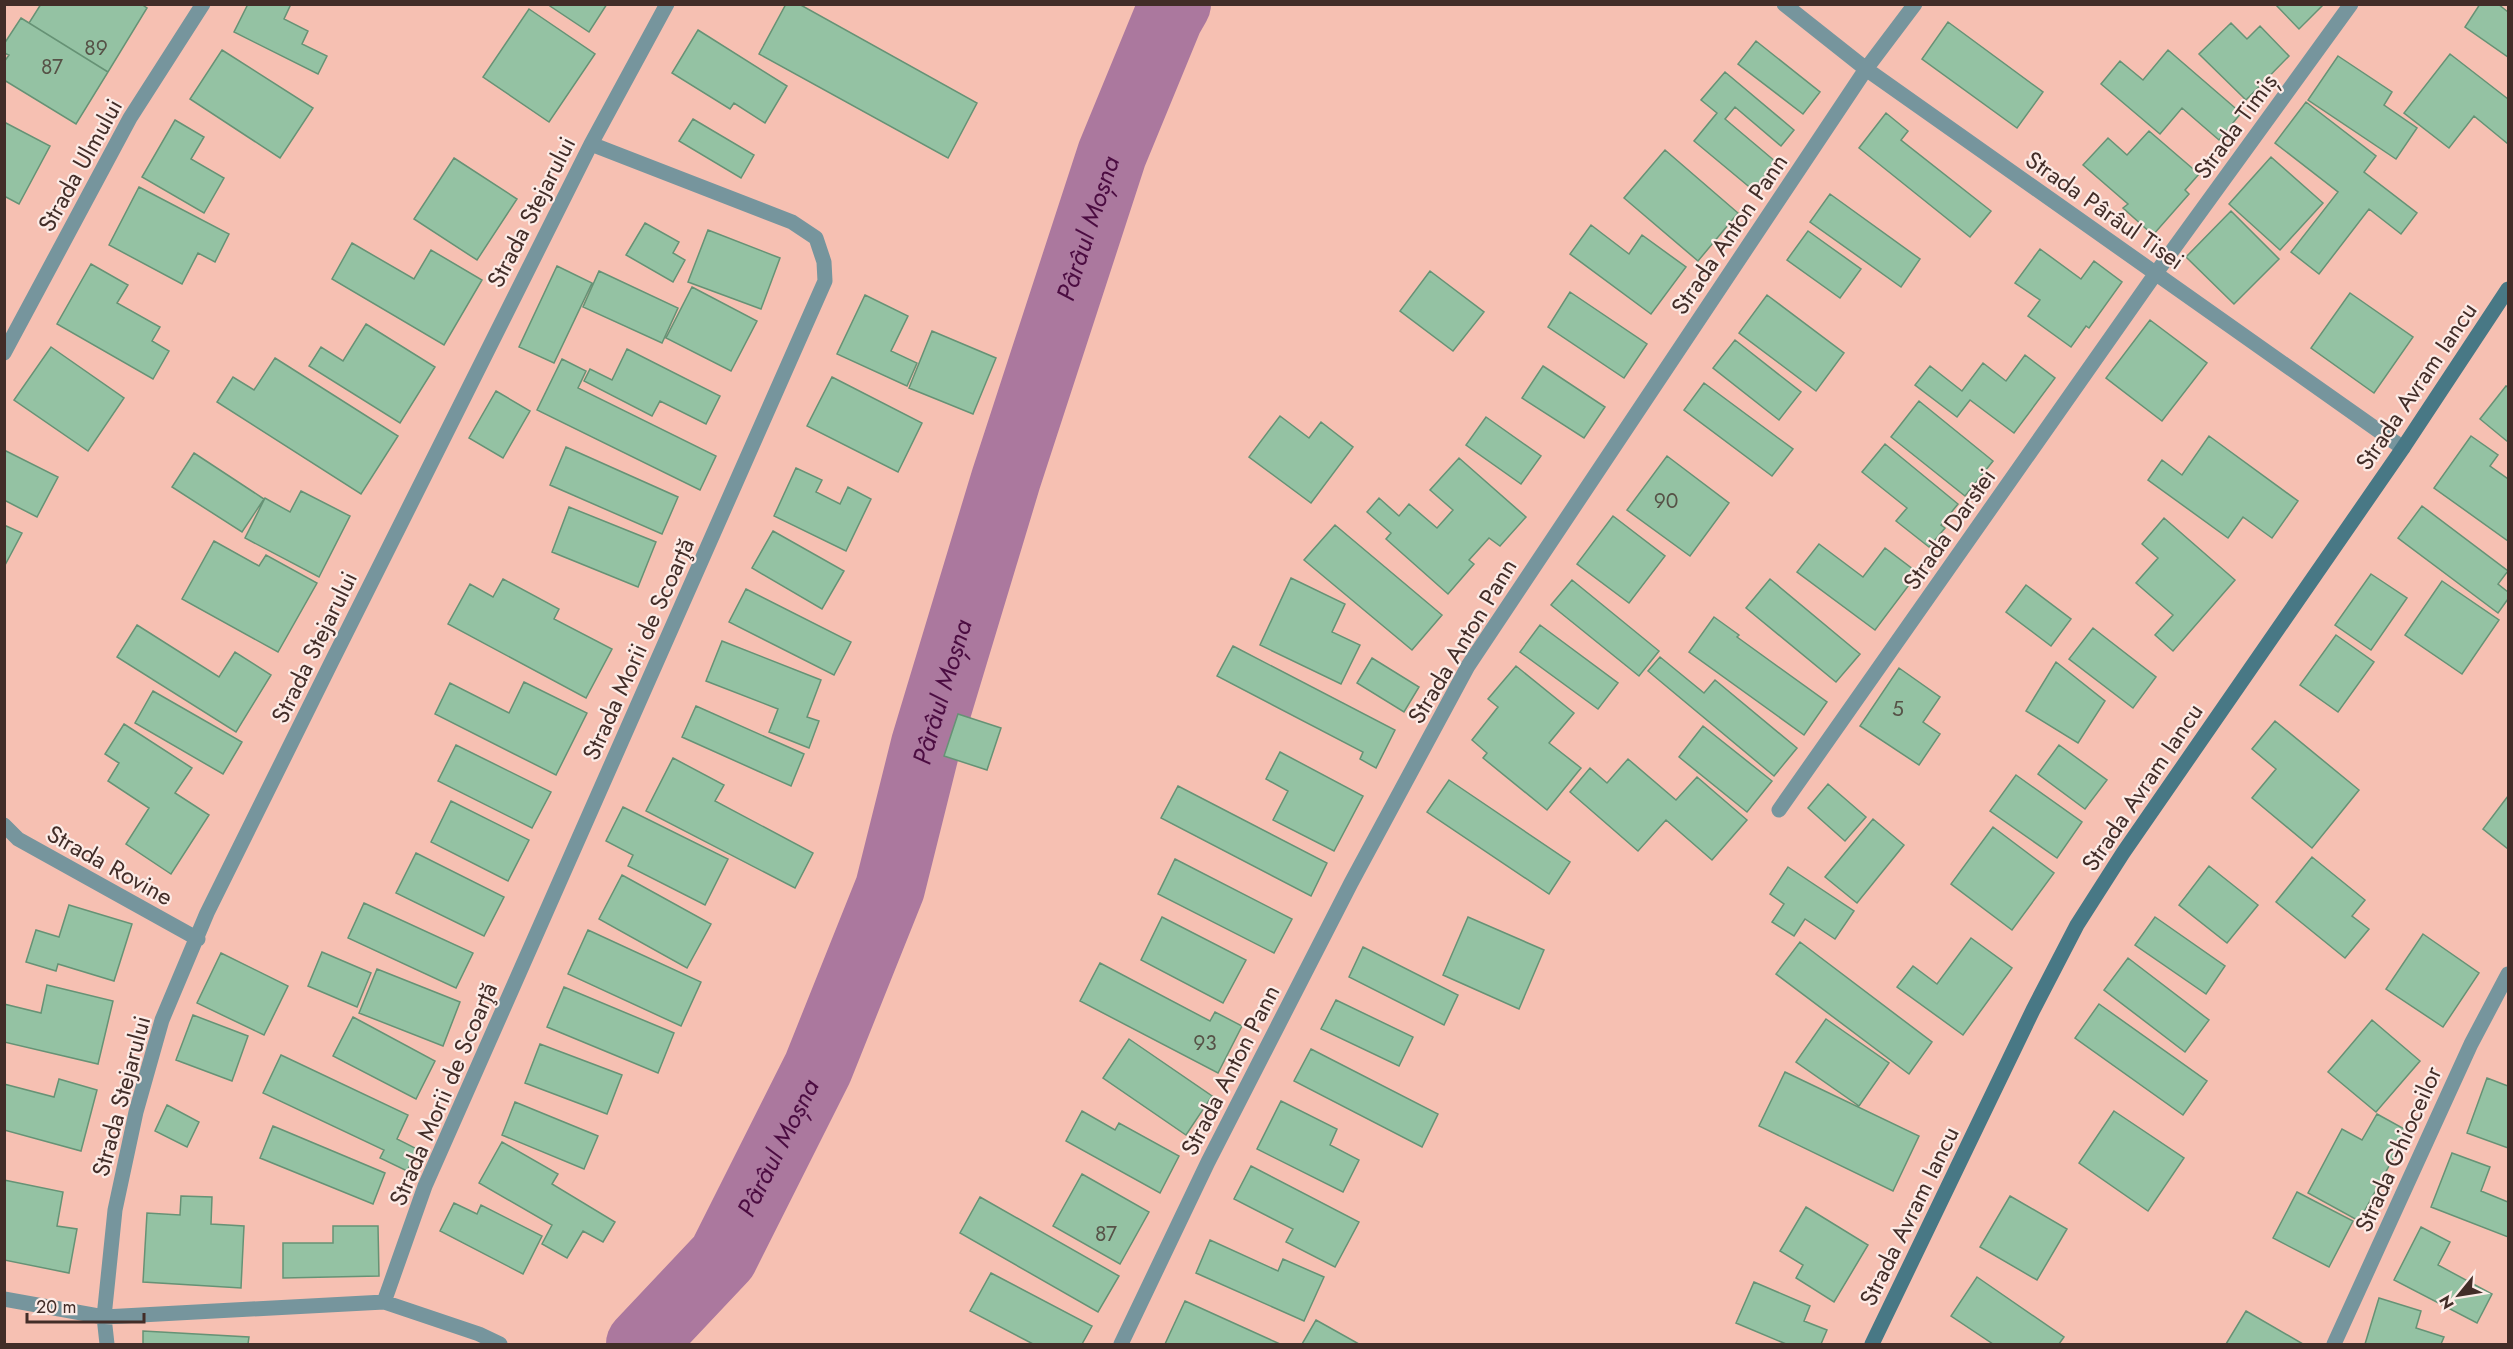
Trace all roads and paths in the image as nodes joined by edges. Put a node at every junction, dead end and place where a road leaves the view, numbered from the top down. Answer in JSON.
{"nodes":[{"id":1,"x":203,"y":4,"type":"edge"},
{"id":2,"x":667,"y":4,"type":"edge"},
{"id":3,"x":1784,"y":4,"type":"edge"},
{"id":4,"x":1915,"y":4,"type":"edge"},
{"id":5,"x":2351,"y":4,"type":"edge"},
{"id":6,"x":1866,"y":69,"type":"junction"},
{"id":7,"x":591,"y":144,"type":"junction"},
{"id":8,"x":2156,"y":273,"type":"junction"},
{"id":9,"x":2508,"y":289,"type":"edge"},
{"id":10,"x":4,"y":352,"type":"edge"},
{"id":11,"x":2403,"y":448,"type":"junction"},
{"id":12,"x":1779,"y":810,"type":"dead end"},
{"id":13,"x":4,"y":825,"type":"edge"},
{"id":14,"x":198,"y":939,"type":"junction"},
{"id":15,"x":2508,"y":974,"type":"edge"},
{"id":16,"x":4,"y":1299,"type":"edge"},
{"id":17,"x":384,"y":1302,"type":"junction"},
{"id":18,"x":104,"y":1317,"type":"junction"},
{"id":19,"x":107,"y":1344,"type":"edge"},
{"id":20,"x":500,"y":1344,"type":"edge"},
{"id":21,"x":1121,"y":1344,"type":"edge"},
{"id":22,"x":1872,"y":1344,"type":"edge"},
{"id":23,"x":2334,"y":1344,"type":"edge"}],
"edges":[{"from":1,"to":10,"type":"street","name":"Strada Ulmului"},
{"from":2,"to":7,"type":"street","name":"Strada Stejarului"},
{"from":3,"to":6,"type":"street","name":"Strada Pârâul Tisei"},
{"from":4,"to":6,"type":"street","name":"Strada Anton Pann"},
{"from":5,"to":8,"type":"street","name":"Strada Timiș"},
{"from":6,"to":8,"type":"street","name":"Strada Pârâul Tisei"},
{"from":6,"to":21,"type":"street","name":"Strada Anton Pann"},
{"from":7,"to":14,"type":"street","name":"Strada Stejarului"},
{"from":7,"to":17,"type":"street","name":"Strada Morii de Scoarţă"},
{"from":8,"to":11,"type":"street","name":"Strada Pârâul Tisei"},
{"from":8,"to":12,"type":"street","name":"Strada Darstei"},
{"from":9,"to":11,"type":"main road","name":"Strada Avram Iancu"},
{"from":11,"to":22,"type":"main road","name":"Strada Avram Iancu"},
{"from":13,"to":14,"type":"street","name":"Strada Rovine"},
{"from":14,"to":18,"type":"street","name":"Strada Stejarului"},
{"from":15,"to":23,"type":"street","name":"Strada Ghioceilor"},
{"from":16,"to":18,"type":"street"},
{"from":17,"to":18,"type":"street"},
{"from":17,"to":20,"type":"street"},
{"from":18,"to":19,"type":"street","name":"Strada Stejarului"}]}
